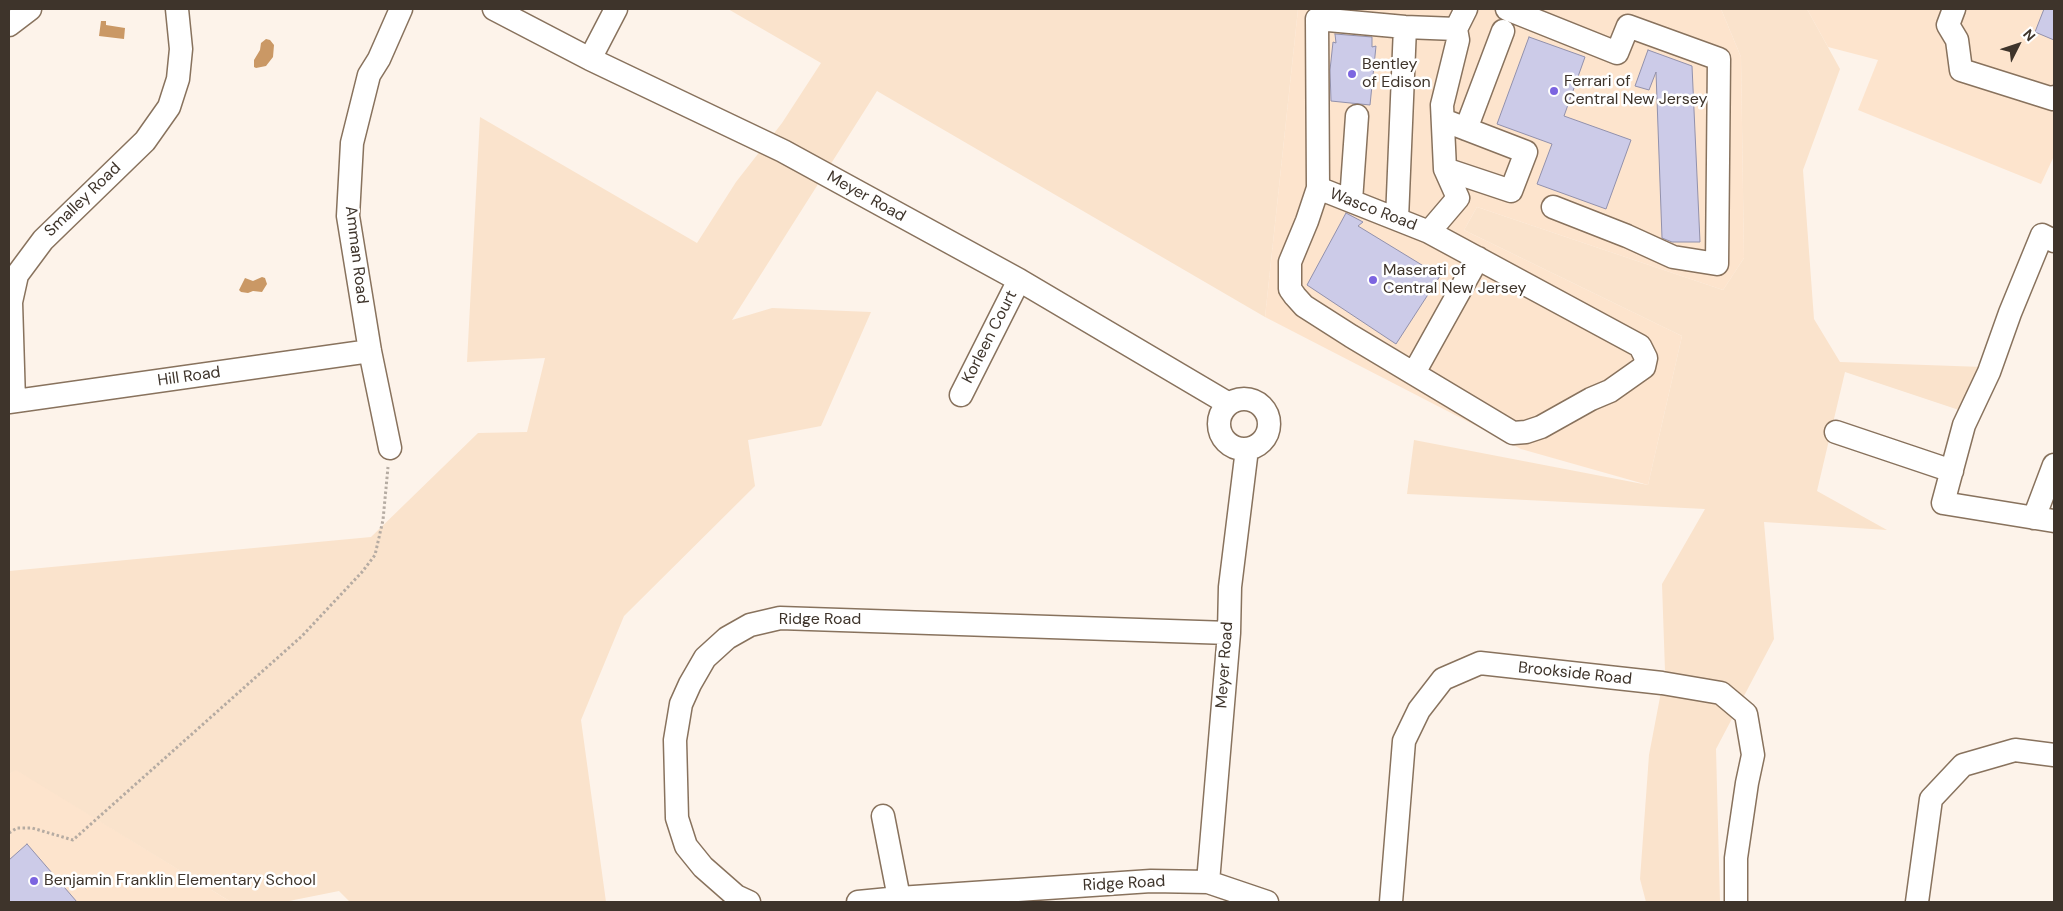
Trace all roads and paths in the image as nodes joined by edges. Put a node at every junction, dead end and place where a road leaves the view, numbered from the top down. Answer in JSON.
{"nodes":[{"id":1,"x":30,"y":9,"type":"edge"},
{"id":2,"x":177,"y":9,"type":"edge"},
{"id":3,"x":401,"y":9,"type":"edge"},
{"id":4,"x":494,"y":9,"type":"edge"},
{"id":5,"x":616,"y":9,"type":"edge"},
{"id":6,"x":1466,"y":9,"type":"edge"},
{"id":7,"x":1508,"y":9,"type":"edge"},
{"id":8,"x":1954,"y":9,"type":"edge"},
{"id":9,"x":9,"y":25,"type":"edge"},
{"id":10,"x":1405,"y":27,"type":"junction"},
{"id":11,"x":1456,"y":29,"type":"junction"},
{"id":12,"x":1503,"y":31,"type":"dead end"},
{"id":13,"x":590,"y":59,"type":"junction"},
{"id":14,"x":2054,"y":97,"type":"edge"},
{"id":15,"x":1356,"y":116,"type":"dead end"},
{"id":16,"x":1443,"y":120,"type":"junction"},
{"id":17,"x":1466,"y":129,"type":"junction"},
{"id":18,"x":1445,"y":169,"type":"junction"},
{"id":19,"x":1318,"y":188,"type":"junction"},
{"id":20,"x":1351,"y":201,"type":"junction"},
{"id":21,"x":1553,"y":206,"type":"dead end"},
{"id":22,"x":1397,"y":219,"type":"junction"},
{"id":23,"x":1429,"y":232,"type":"junction"},
{"id":24,"x":2054,"y":241,"type":"edge"},
{"id":25,"x":1478,"y":258,"type":"junction"},
{"id":26,"x":1018,"y":280,"type":"junction"},
{"id":27,"x":370,"y":351,"type":"junction"},
{"id":28,"x":1414,"y":373,"type":"junction"},
{"id":29,"x":961,"y":395,"type":"dead end"},
{"id":30,"x":11,"y":402,"type":"edge"},
{"id":31,"x":1229,"y":404,"type":"junction"},
{"id":32,"x":1836,"y":432,"type":"dead end"},
{"id":33,"x":390,"y":448,"type":"joint"},
{"id":34,"x":1246,"y":450,"type":"junction"},
{"id":35,"x":2054,"y":465,"type":"edge"},
{"id":36,"x":1952,"y":471,"type":"junction"},
{"id":37,"x":2044,"y":520,"type":"edge"},
{"id":38,"x":1228,"y":633,"type":"junction"},
{"id":39,"x":2054,"y":755,"type":"edge"},
{"id":40,"x":883,"y":816,"type":"dead end"},
{"id":41,"x":9,"y":833,"type":"edge"},
{"id":42,"x":1208,"y":882,"type":"junction"},
{"id":43,"x":899,"y":898,"type":"junction"},
{"id":44,"x":749,"y":902,"type":"edge"},
{"id":45,"x":858,"y":902,"type":"edge"},
{"id":46,"x":1267,"y":902,"type":"edge"},
{"id":47,"x":1391,"y":902,"type":"edge"},
{"id":48,"x":1736,"y":902,"type":"edge"},
{"id":49,"x":1917,"y":902,"type":"edge"}],
"edges":[{"from":1,"to":9,"type":"street"},
{"from":2,"to":30,"type":"street","name":"Smalley Road"},
{"from":3,"to":27,"type":"street","name":"Amman Road"},
{"from":4,"to":13,"type":"street","name":"Meyer Road"},
{"from":5,"to":13,"type":"street"},
{"from":6,"to":11,"type":"street","name":"Wasco Road"},
{"from":7,"to":21,"type":"street"},
{"from":8,"to":14,"type":"street"},
{"from":10,"to":11,"type":"street","name":"Wasco Road"},
{"from":10,"to":19,"type":"street","name":"Wasco Road"},
{"from":10,"to":22,"type":"street"},
{"from":11,"to":16,"type":"street","name":"Wasco Road"},
{"from":12,"to":17,"type":"street"},
{"from":13,"to":26,"type":"street","name":"Meyer Road"},
{"from":15,"to":20,"type":"street"},
{"from":16,"to":17,"type":"street"},
{"from":16,"to":18,"type":"street","name":"Wasco Road"},
{"from":17,"to":18,"type":"street"},
{"from":18,"to":23,"type":"street","name":"Wasco Road"},
{"from":19,"to":20,"type":"street","name":"Wasco Road"},
{"from":19,"to":28,"type":"street"},
{"from":20,"to":22,"type":"street","name":"Wasco Road"},
{"from":22,"to":23,"type":"street","name":"Wasco Road"},
{"from":23,"to":25,"type":"street"},
{"from":24,"to":36,"type":"street"},
{"from":25,"to":28,"type":"street"},
{"from":25,"to":28,"type":"street"},
{"from":26,"to":29,"type":"street","name":"Korleen Court"},
{"from":26,"to":31,"type":"street","name":"Meyer Road"},
{"from":27,"to":30,"type":"street","name":"Hill Road"},
{"from":27,"to":33,"type":"street","name":"Amman Road"},
{"from":31,"to":34,"type":"street"},
{"from":31,"to":34,"type":"street"},
{"from":32,"to":36,"type":"street"},
{"from":33,"to":41,"type":"path"},
{"from":34,"to":38,"type":"street","name":"Meyer Road"},
{"from":35,"to":37,"type":"street"},
{"from":36,"to":37,"type":"street"},
{"from":38,"to":42,"type":"street","name":"Meyer Road"},
{"from":38,"to":44,"type":"street","name":"Ridge Road"},
{"from":39,"to":49,"type":"street"},
{"from":40,"to":43,"type":"street"},
{"from":42,"to":43,"type":"street","name":"Ridge Road"},
{"from":42,"to":46,"type":"street","name":"Ridge Road"},
{"from":43,"to":45,"type":"street","name":"Ridge Road"},
{"from":47,"to":48,"type":"street","name":"Brookside Road"}]}
